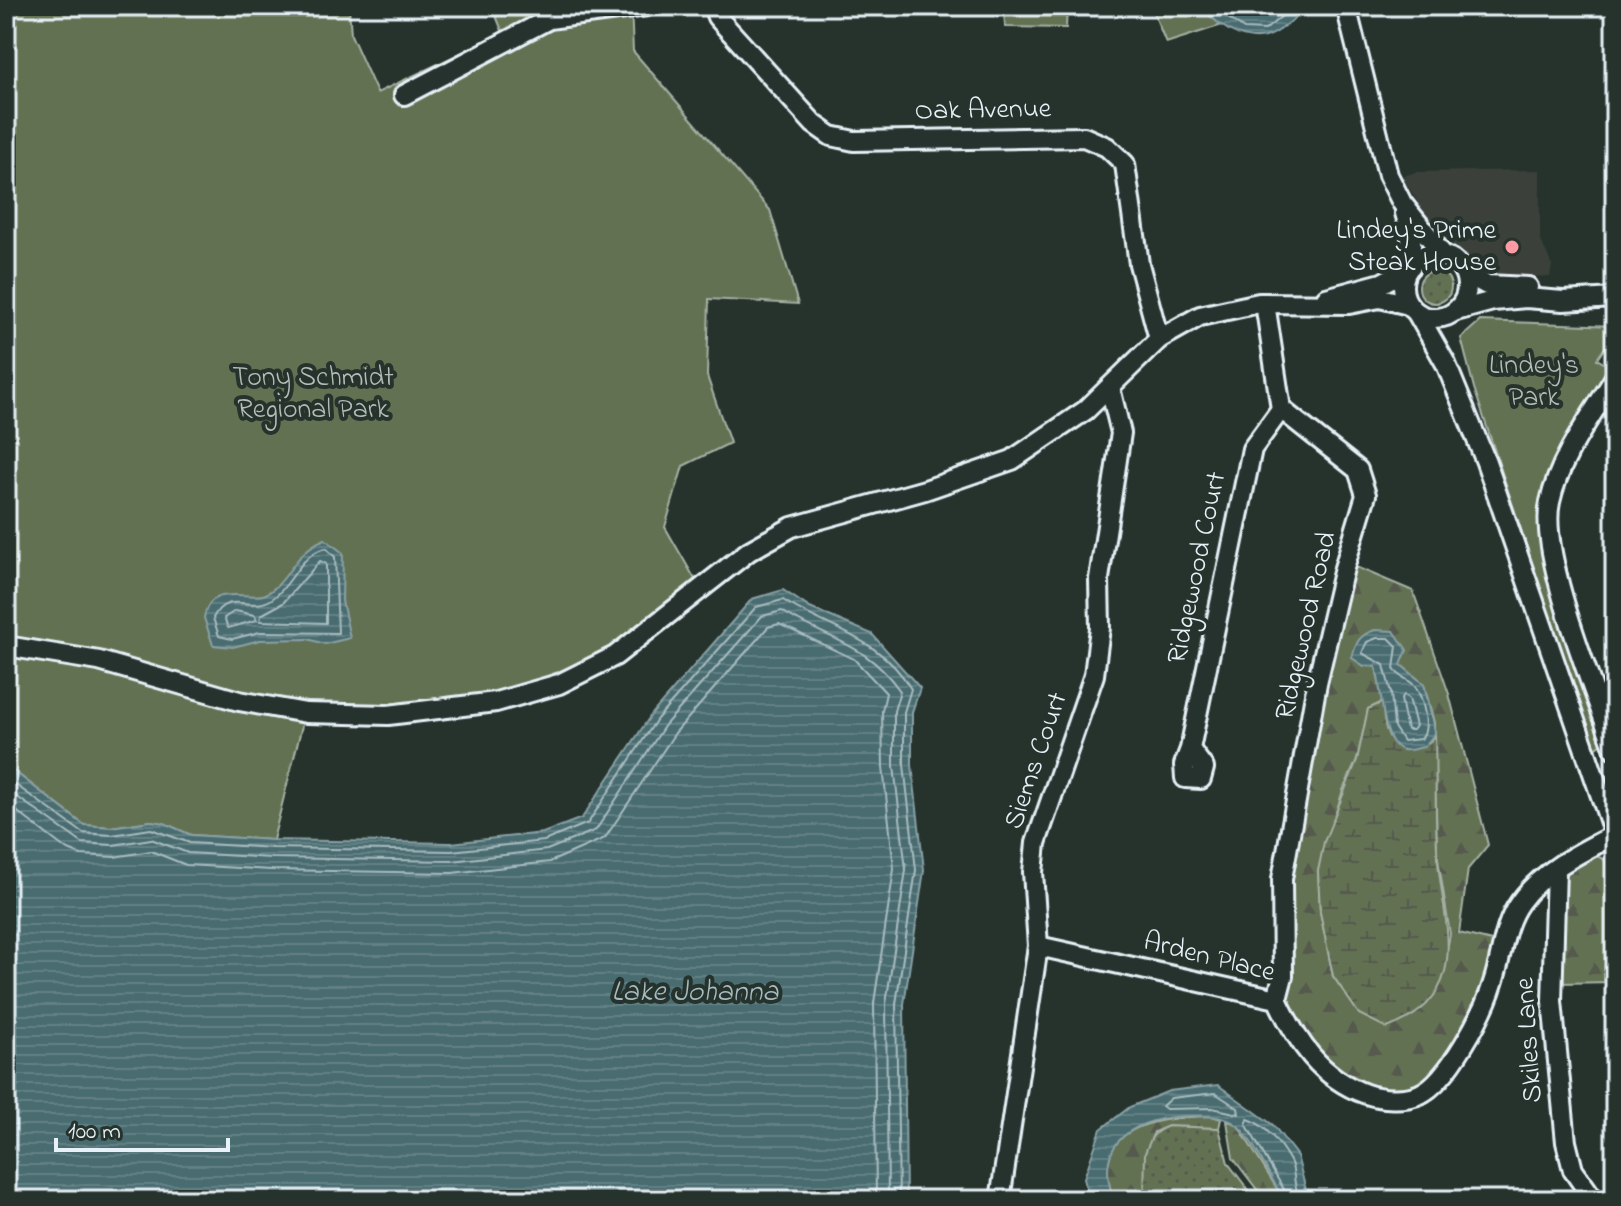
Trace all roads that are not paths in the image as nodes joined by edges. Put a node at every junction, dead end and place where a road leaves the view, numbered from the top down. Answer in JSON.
{"nodes":[{"id":1,"x":647,"y":6,"type":"edge"},
{"id":2,"x":713,"y":6,"type":"edge"},
{"id":3,"x":1346,"y":6,"type":"edge"},
{"id":4,"x":404,"y":95,"type":"dead end"},
{"id":5,"x":1402,"y":203,"type":"junction"},
{"id":6,"x":1444,"y":256,"type":"junction"},
{"id":7,"x":1410,"y":268,"type":"junction"},
{"id":8,"x":1465,"y":273,"type":"junction"},
{"id":9,"x":1608,"y":297,"type":"edge"},
{"id":10,"x":1316,"y":301,"type":"junction"},
{"id":11,"x":1265,"y":303,"type":"junction"},
{"id":12,"x":1413,"y":309,"type":"junction"},
{"id":13,"x":1453,"y":313,"type":"junction"},
{"id":14,"x":1159,"y":339,"type":"junction"},
{"id":15,"x":1446,"y":364,"type":"junction"},
{"id":16,"x":1615,"y":377,"type":"edge"},
{"id":17,"x":1110,"y":388,"type":"junction"},
{"id":18,"x":1281,"y":409,"type":"junction"},
{"id":19,"x":6,"y":646,"type":"edge"},
{"id":20,"x":1190,"y":749,"type":"dead end"},
{"id":21,"x":1615,"y":752,"type":"edge"},
{"id":22,"x":1589,"y":761,"type":"junction"},
{"id":23,"x":1614,"y":836,"type":"edge"},
{"id":24,"x":1556,"y":869,"type":"junction"},
{"id":25,"x":1038,"y":946,"type":"junction"},
{"id":26,"x":1277,"y":999,"type":"junction"},
{"id":27,"x":1000,"y":1200,"type":"edge"},
{"id":28,"x":1594,"y":1200,"type":"edge"}],
"edges":[{"from":1,"to":4,"type":"street"},
{"from":2,"to":14,"type":"street","name":"Oak Avenue"},
{"from":3,"to":5,"type":"street"},
{"from":5,"to":6,"type":"street"},
{"from":5,"to":7,"type":"street"},
{"from":6,"to":7,"type":"street"},
{"from":6,"to":8,"type":"street"},
{"from":7,"to":10,"type":"street"},
{"from":7,"to":12,"type":"street"},
{"from":8,"to":9,"type":"street"},
{"from":8,"to":13,"type":"street"},
{"from":9,"to":13,"type":"street"},
{"from":10,"to":11,"type":"street"},
{"from":10,"to":12,"type":"street"},
{"from":11,"to":14,"type":"street"},
{"from":11,"to":18,"type":"street"},
{"from":12,"to":13,"type":"street"},
{"from":12,"to":15,"type":"street"},
{"from":13,"to":15,"type":"street"},
{"from":14,"to":17,"type":"street"},
{"from":15,"to":22,"type":"street"},
{"from":16,"to":21,"type":"street"},
{"from":17,"to":19,"type":"street"},
{"from":17,"to":25,"type":"street","name":"Siems Court"},
{"from":18,"to":20,"type":"street","name":"Ridgewood Court"},
{"from":18,"to":26,"type":"street","name":"Ridgewood Road"},
{"from":21,"to":22,"type":"street"},
{"from":22,"to":23,"type":"street"},
{"from":23,"to":24,"type":"street","name":"Arden Place"},
{"from":24,"to":26,"type":"street","name":"Arden Place"},
{"from":24,"to":28,"type":"street","name":"Skiles Lane"},
{"from":25,"to":26,"type":"street","name":"Arden Place"},
{"from":25,"to":27,"type":"street","name":"Siems Court"}]}
